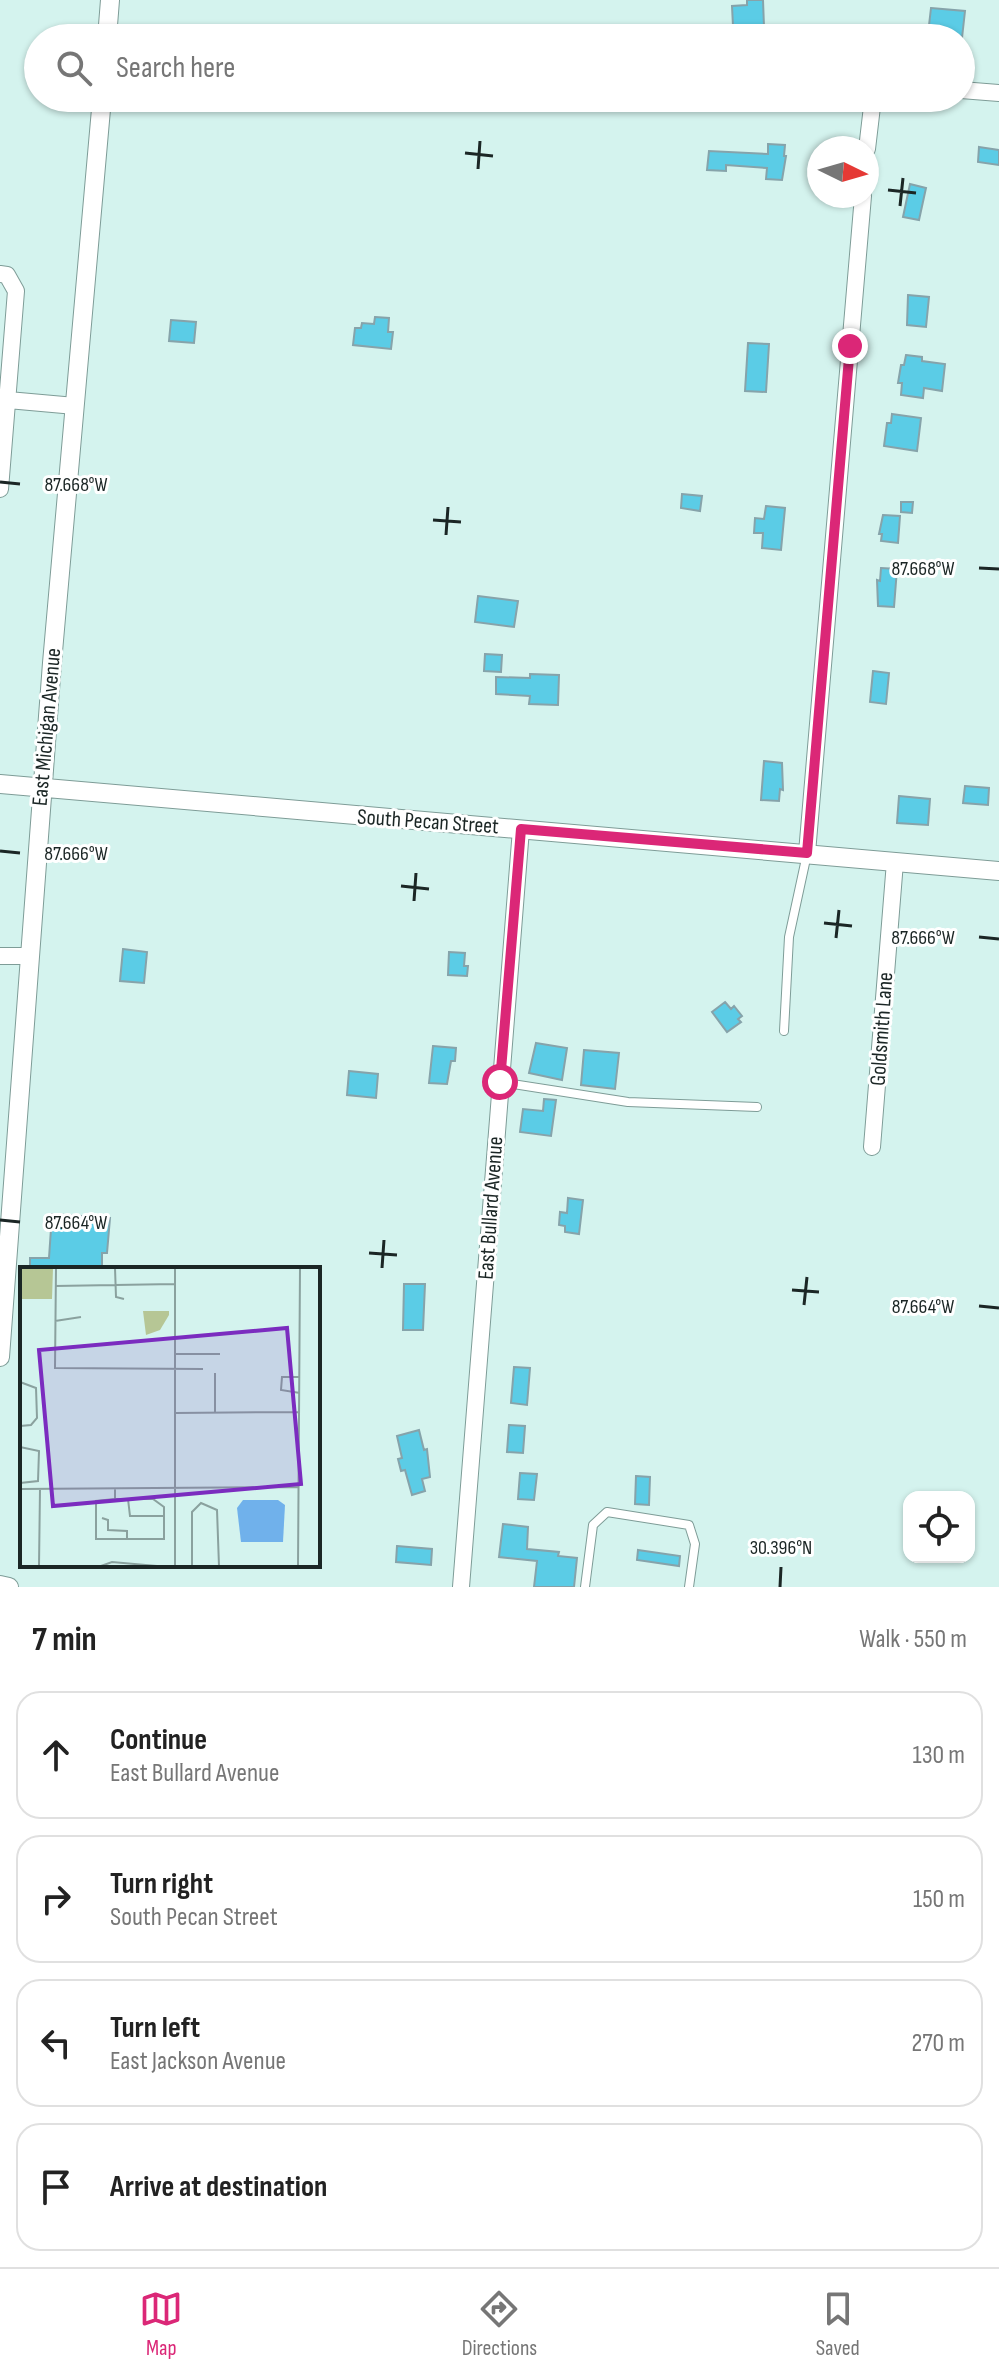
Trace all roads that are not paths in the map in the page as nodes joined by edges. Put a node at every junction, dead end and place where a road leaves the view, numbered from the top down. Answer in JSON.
{"nodes":[{"id":1,"x":110,"y":0,"type":"edge"},
{"id":2,"x":108,"y":24,"type":"edge"},
{"id":3,"x":975,"y":91,"type":"edge"},
{"id":4,"x":999,"y":93,"type":"edge"},
{"id":5,"x":101,"y":112,"type":"edge"},
{"id":6,"x":871,"y":112,"type":"edge"},
{"id":7,"x":869,"y":136,"type":"edge"},
{"id":8,"x":862,"y":208,"type":"edge"},
{"id":9,"x":0,"y":274,"type":"edge"},
{"id":10,"x":7,"y":318,"type":"edge"},
{"id":11,"x":8,"y":400,"type":"junction"},
{"id":12,"x":75,"y":406,"type":"junction"},
{"id":13,"x":0,"y":483,"type":"edge"},
{"id":14,"x":0,"y":489,"type":"edge"},
{"id":15,"x":0,"y":784,"type":"edge"},
{"id":16,"x":42,"y":788,"type":"junction"},
{"id":17,"x":521,"y":829,"type":"junction"},
{"id":18,"x":807,"y":853,"type":"junction"},
{"id":19,"x":895,"y":862,"type":"junction"},
{"id":20,"x":999,"y":871,"type":"edge"},
{"id":21,"x":0,"y":956,"type":"edge"},
{"id":22,"x":29,"y":956,"type":"junction"},
{"id":23,"x":784,"y":1031,"type":"dead end"},
{"id":24,"x":500,"y":1082,"type":"junction"},
{"id":25,"x":757,"y":1107,"type":"dead end"},
{"id":26,"x":872,"y":1147,"type":"dead end"},
{"id":27,"x":0,"y":1357,"type":"edge"},
{"id":28,"x":0,"y":1585,"type":"edge"},
{"id":29,"x":9,"y":1587,"type":"edge"},
{"id":30,"x":461,"y":1587,"type":"edge"},
{"id":31,"x":585,"y":1587,"type":"edge"},
{"id":32,"x":689,"y":1587,"type":"edge"}],
"edges":[{"from":1,"to":2,"type":"street"},
{"from":3,"to":4,"type":"street"},
{"from":5,"to":12,"type":"street","name":"East Michigan Avenue"},
{"from":6,"to":7,"type":"street"},
{"from":8,"to":18,"type":"street"},
{"from":9,"to":10,"type":"street"},
{"from":10,"to":11,"type":"street"},
{"from":11,"to":12,"type":"street"},
{"from":11,"to":13,"type":"street"},
{"from":12,"to":16,"type":"street","name":"East Michigan Avenue"},
{"from":13,"to":14,"type":"street"},
{"from":15,"to":16,"type":"street","name":"South Pecan Street"},
{"from":16,"to":17,"type":"street","name":"South Pecan Street"},
{"from":16,"to":22,"type":"street","name":"East Michigan Avenue"},
{"from":17,"to":18,"type":"street","name":"South Pecan Street"},
{"from":17,"to":24,"type":"street","name":"East Bullard Avenue"},
{"from":18,"to":19,"type":"street","name":"South Pecan Street"},
{"from":18,"to":23,"type":"lane"},
{"from":19,"to":20,"type":"street","name":"South Pecan Street"},
{"from":19,"to":26,"type":"street","name":"Goldsmith Lane"},
{"from":21,"to":22,"type":"street"},
{"from":22,"to":27,"type":"street","name":"East Michigan Avenue"},
{"from":24,"to":25,"type":"lane"},
{"from":24,"to":30,"type":"street","name":"East Bullard Avenue"},
{"from":28,"to":29,"type":"street"},
{"from":31,"to":32,"type":"lane"}]}
